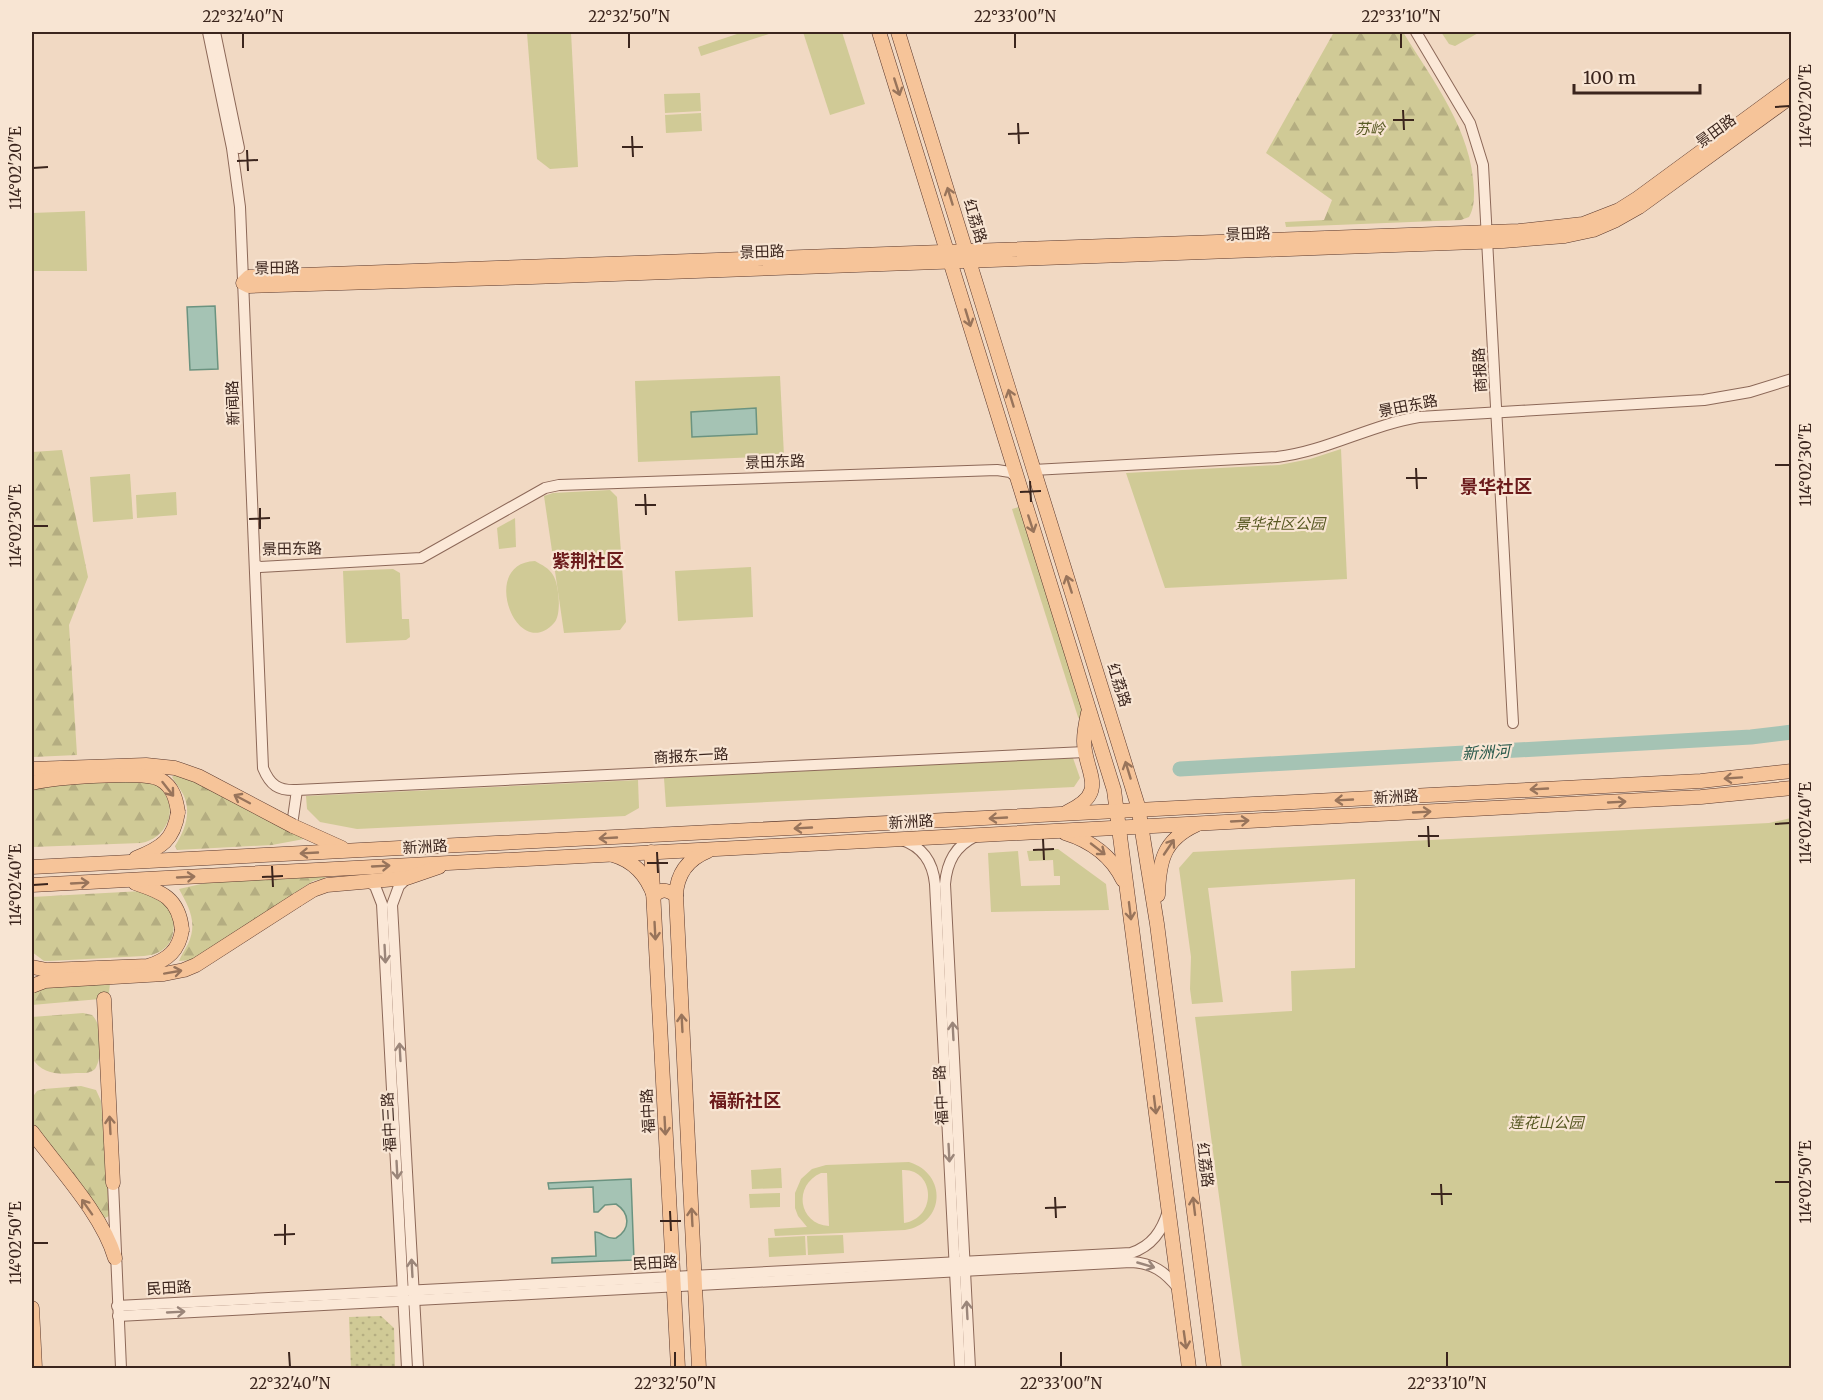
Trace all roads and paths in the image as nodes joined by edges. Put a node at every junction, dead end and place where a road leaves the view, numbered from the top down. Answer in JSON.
{"nodes":[{"id":1,"x":208,"y":32,"type":"edge"},
{"id":2,"x":215,"y":32,"type":"edge"},
{"id":3,"x":879,"y":32,"type":"edge"},
{"id":4,"x":898,"y":32,"type":"edge"},
{"id":5,"x":1416,"y":32,"type":"edge"},
{"id":6,"x":1791,"y":85,"type":"edge"},
{"id":7,"x":1791,"y":96,"type":"edge"},
{"id":8,"x":1487,"y":236,"type":"junction"},
{"id":9,"x":969,"y":256,"type":"junction"},
{"id":10,"x":949,"y":257,"type":"junction"},
{"id":11,"x":247,"y":282,"type":"junction"},
{"id":12,"x":1791,"y":380,"type":"edge"},
{"id":13,"x":1497,"y":411,"type":"junction"},
{"id":14,"x":1008,"y":449,"type":"junction"},
{"id":15,"x":1033,"y":470,"type":"junction"},
{"id":16,"x":1016,"y":477,"type":"junction"},
{"id":17,"x":258,"y":565,"type":"junction"},
{"id":18,"x":1089,"y":708,"type":"junction"},
{"id":19,"x":1513,"y":723,"type":"dead end"},
{"id":20,"x":1085,"y":752,"type":"junction"},
{"id":21,"x":32,"y":769,"type":"edge"},
{"id":22,"x":1791,"y":771,"type":"edge"},
{"id":23,"x":32,"y":783,"type":"edge"},
{"id":24,"x":1791,"y":788,"type":"edge"},
{"id":25,"x":297,"y":790,"type":"junction"},
{"id":26,"x":1139,"y":811,"type":"junction"},
{"id":27,"x":1117,"y":812,"type":"junction"},
{"id":28,"x":1056,"y":815,"type":"junction"},
{"id":29,"x":293,"y":822,"type":"junction"},
{"id":30,"x":1200,"y":823,"type":"junction"},
{"id":31,"x":1142,"y":827,"type":"junction"},
{"id":32,"x":1119,"y":828,"type":"junction"},
{"id":33,"x":1052,"y":831,"type":"junction"},
{"id":34,"x":979,"y":835,"type":"junction"},
{"id":35,"x":899,"y":839,"type":"junction"},
{"id":36,"x":716,"y":849,"type":"junction"},
{"id":37,"x":352,"y":851,"type":"junction"},
{"id":38,"x":651,"y":852,"type":"junction"},
{"id":39,"x":612,"y":854,"type":"junction"},
{"id":40,"x":126,"y":862,"type":"junction"},
{"id":41,"x":453,"y":862,"type":"junction"},
{"id":42,"x":32,"y":867,"type":"edge"},
{"id":43,"x":407,"y":878,"type":"junction"},
{"id":44,"x":128,"y":880,"type":"junction"},
{"id":45,"x":367,"y":880,"type":"junction"},
{"id":46,"x":32,"y":885,"type":"edge"},
{"id":47,"x":1127,"y":890,"type":"junction"},
{"id":48,"x":654,"y":896,"type":"junction"},
{"id":49,"x":676,"y":896,"type":"junction"},
{"id":50,"x":1157,"y":924,"type":"junction"},
{"id":51,"x":32,"y":967,"type":"edge"},
{"id":52,"x":32,"y":986,"type":"edge"},
{"id":53,"x":104,"y":999,"type":"dead end"},
{"id":54,"x":32,"y":1132,"type":"edge"},
{"id":55,"x":113,"y":1183,"type":"joint"},
{"id":56,"x":1169,"y":1208,"type":"junction"},
{"id":57,"x":115,"y":1258,"type":"junction"},
{"id":58,"x":960,"y":1266,"type":"junction"},
{"id":59,"x":695,"y":1280,"type":"junction"},
{"id":60,"x":673,"y":1281,"type":"junction"},
{"id":61,"x":1178,"y":1288,"type":"junction"},
{"id":62,"x":409,"y":1295,"type":"junction"},
{"id":63,"x":32,"y":1308,"type":"edge"},
{"id":64,"x":118,"y":1311,"type":"junction"},
{"id":65,"x":675,"y":1326,"type":"junction"},
{"id":66,"x":697,"y":1328,"type":"junction"},
{"id":67,"x":35,"y":1368,"type":"edge"},
{"id":68,"x":121,"y":1368,"type":"edge"},
{"id":69,"x":407,"y":1368,"type":"edge"},
{"id":70,"x":418,"y":1368,"type":"edge"},
{"id":71,"x":678,"y":1368,"type":"edge"},
{"id":72,"x":699,"y":1368,"type":"edge"},
{"id":73,"x":960,"y":1368,"type":"edge"},
{"id":74,"x":970,"y":1368,"type":"edge"},
{"id":75,"x":1189,"y":1368,"type":"edge"},
{"id":76,"x":1214,"y":1368,"type":"edge"}],
"edges":[{"from":1,"to":11,"type":"street","name":"新闻路"},
{"from":2,"to":11,"type":"street","name":"新闻路"},
{"from":3,"to":10,"type":"main road","one_way":true},
{"from":9,"to":4,"type":"main road","name":"红荔路","one_way":true},
{"from":5,"to":8,"type":"street","name":"商报路"},
{"from":6,"to":8,"type":"main road","name":"景田路"},
{"from":7,"to":8,"type":"main road","name":"景田路"},
{"from":8,"to":9,"type":"main road","name":"景田路"},
{"from":8,"to":13,"type":"street","name":"商报路"},
{"from":9,"to":10,"type":"main road","name":"景田路"},
{"from":15,"to":9,"type":"main road","name":"红荔路","one_way":true},
{"from":10,"to":11,"type":"main road","name":"景田路"},
{"from":10,"to":14,"type":"main road","one_way":true},
{"from":11,"to":17,"type":"street","name":"新闻路"},
{"from":12,"to":13,"type":"street","name":"景田东路"},
{"from":13,"to":15,"type":"street","name":"景田东路"},
{"from":13,"to":19,"type":"street","name":"商报路"},
{"from":14,"to":16,"type":"main road"},
{"from":14,"to":17,"type":"street","name":"景田东路"},
{"from":26,"to":15,"type":"main road","name":"红荔路","one_way":true},
{"from":16,"to":17,"type":"street","name":"景田东路"},
{"from":16,"to":18,"type":"main road","one_way":true},
{"from":17,"to":25,"type":"street","name":"新闻路"},
{"from":18,"to":20,"type":"main road"},
{"from":18,"to":27,"type":"main road"},
{"from":20,"to":25,"type":"street","name":"商报东一路"},
{"from":20,"to":28,"type":"main road"},
{"from":29,"to":21,"type":"main road","one_way":true,"bridge":true},
{"from":22,"to":26,"type":"main road","name":"新洲路","one_way":true},
{"from":23,"to":40,"type":"main road","one_way":true,"bridge":true},
{"from":30,"to":24,"type":"main road","name":"新洲路","one_way":true},
{"from":25,"to":29,"type":"street"},
{"from":26,"to":27,"type":"main road","name":"新洲路"},
{"from":26,"to":31,"type":"main road","name":"红荔路"},
{"from":27,"to":28,"type":"main road","name":"新洲路"},
{"from":27,"to":32,"type":"main road"},
{"from":28,"to":37,"type":"main road","name":"新洲路","one_way":true},
{"from":29,"to":37,"type":"main road"},
{"from":30,"to":31,"type":"main road","name":"新洲路"},
{"from":50,"to":30,"type":"main road","one_way":true},
{"from":31,"to":32,"type":"main road","name":"新洲路"},
{"from":31,"to":50,"type":"main road","name":"红荔路"},
{"from":32,"to":33,"type":"main road","name":"新洲路"},
{"from":32,"to":47,"type":"main road"},
{"from":33,"to":34,"type":"main road","name":"新洲路"},
{"from":33,"to":47,"type":"main road","one_way":true},
{"from":34,"to":35,"type":"main road","name":"新洲路"},
{"from":58,"to":34,"type":"street","name":"福中一路","one_way":true},
{"from":35,"to":36,"type":"main road","name":"新洲路"},
{"from":35,"to":58,"type":"street","name":"福中一路","one_way":true},
{"from":36,"to":38,"type":"main road","name":"新洲路"},
{"from":36,"to":49,"type":"main road"},
{"from":37,"to":40,"type":"main road","name":"新洲路","one_way":true},
{"from":38,"to":39,"type":"main road","name":"新洲路"},
{"from":38,"to":48,"type":"main road","name":"福中路"},
{"from":39,"to":41,"type":"main road","name":"新洲路"},
{"from":39,"to":48,"type":"main road"},
{"from":40,"to":42,"type":"main road","name":"新洲路"},
{"from":41,"to":43,"type":"main road"},
{"from":44,"to":41,"type":"main road","name":"新洲路","one_way":true},
{"from":43,"to":45,"type":"main road"},
{"from":62,"to":43,"type":"street","name":"福中三路","one_way":true},
{"from":46,"to":44,"type":"main road","name":"新洲路","one_way":true},
{"from":44,"to":51,"type":"main road","bridge":true},
{"from":52,"to":45,"type":"main road","one_way":true,"bridge":true},
{"from":45,"to":62,"type":"street","name":"福中三路","one_way":true},
{"from":47,"to":56,"type":"main road","one_way":true},
{"from":48,"to":49,"type":"main road"},
{"from":48,"to":60,"type":"main road","name":"福中路","one_way":true},
{"from":59,"to":49,"type":"main road","one_way":true},
{"from":76,"to":50,"type":"main road","name":"红荔路","one_way":true},
{"from":55,"to":53,"type":"main road","one_way":true},
{"from":57,"to":54,"type":"main road","one_way":true},
{"from":55,"to":57,"type":"street"},
{"from":56,"to":58,"type":"street","name":"民田路"},
{"from":56,"to":61,"type":"main road"},
{"from":57,"to":64,"type":"street"},
{"from":58,"to":59,"type":"street","name":"民田路"},
{"from":58,"to":61,"type":"street","name":"民田路","one_way":true},
{"from":58,"to":73,"type":"street","name":"福中一路"},
{"from":74,"to":58,"type":"street","name":"福中一路","one_way":true},
{"from":59,"to":60,"type":"street","name":"民田路"},
{"from":59,"to":66,"type":"main road"},
{"from":60,"to":62,"type":"street","name":"民田路"},
{"from":60,"to":65,"type":"main road","name":"福中路"},
{"from":61,"to":75,"type":"main road","one_way":true},
{"from":62,"to":64,"type":"street","name":"民田路"},
{"from":62,"to":69,"type":"street","name":"福中三路"},
{"from":62,"to":70,"type":"street","name":"福中三路"},
{"from":63,"to":67,"type":"main road"},
{"from":64,"to":68,"type":"street"},
{"from":65,"to":66,"type":"main road"},
{"from":65,"to":71,"type":"main road","name":"福中路"},
{"from":66,"to":72,"type":"main road"}]}
